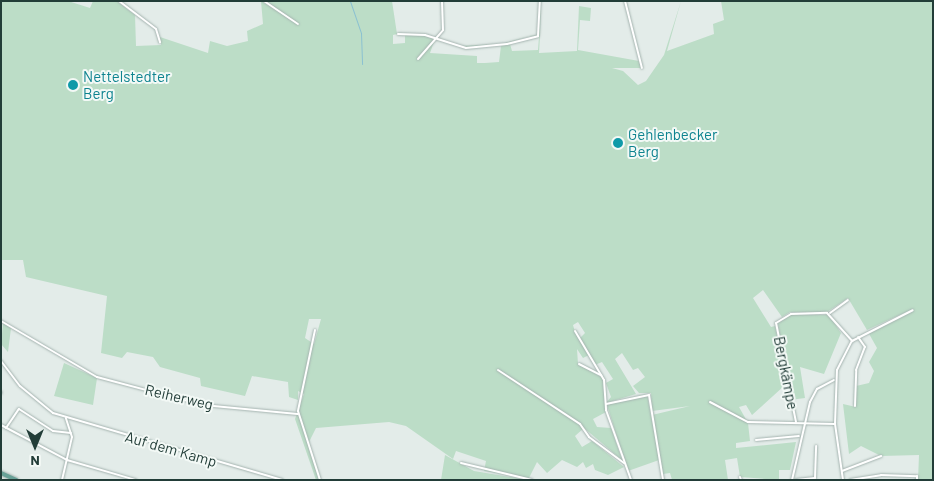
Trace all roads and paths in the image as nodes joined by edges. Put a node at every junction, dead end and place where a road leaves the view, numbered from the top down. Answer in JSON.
{"nodes":[{"id":1,"x":119,"y":1,"type":"edge"},
{"id":2,"x":264,"y":1,"type":"edge"},
{"id":3,"x":442,"y":1,"type":"edge"},
{"id":4,"x":540,"y":1,"type":"edge"},
{"id":5,"x":625,"y":1,"type":"edge"},
{"id":6,"x":298,"y":24,"type":"dead end"},
{"id":7,"x":398,"y":34,"type":"dead end"},
{"id":8,"x":437,"y":39,"type":"junction"},
{"id":9,"x":160,"y":42,"type":"dead end"},
{"id":10,"x":418,"y":59,"type":"dead end"},
{"id":11,"x":642,"y":68,"type":"dead end"},
{"id":12,"x":848,"y":300,"type":"dead end"},
{"id":13,"x":913,"y":310,"type":"dead end"},
{"id":14,"x":830,"y":314,"type":"junction"},
{"id":15,"x":1,"y":321,"type":"edge"},
{"id":16,"x":314,"y":330,"type":"dead end"},
{"id":17,"x":575,"y":331,"type":"dead end"},
{"id":18,"x":858,"y":337,"type":"junction"},
{"id":19,"x":852,"y":341,"type":"junction"},
{"id":20,"x":1,"y":361,"type":"edge"},
{"id":21,"x":579,"y":364,"type":"dead end"},
{"id":22,"x":498,"y":370,"type":"dead end"},
{"id":23,"x":601,"y":375,"type":"junction"},
{"id":24,"x":834,"y":380,"type":"junction"},
{"id":25,"x":710,"y":402,"type":"dead end"},
{"id":26,"x":606,"y":404,"type":"junction"},
{"id":27,"x":855,"y":406,"type":"dead end"},
{"id":28,"x":298,"y":414,"type":"junction"},
{"id":29,"x":66,"y":418,"type":"junction"},
{"id":30,"x":796,"y":422,"type":"junction"},
{"id":31,"x":803,"y":424,"type":"junction"},
{"id":32,"x":835,"y":424,"type":"junction"},
{"id":33,"x":1,"y":425,"type":"edge"},
{"id":34,"x":6,"y":428,"type":"junction"},
{"id":35,"x":71,"y":433,"type":"junction"},
{"id":36,"x":799,"y":436,"type":"junction"},
{"id":37,"x":756,"y":440,"type":"dead end"},
{"id":38,"x":816,"y":446,"type":"dead end"},
{"id":39,"x":881,"y":456,"type":"dead end"},
{"id":40,"x":67,"y":460,"type":"junction"},
{"id":41,"x":461,"y":463,"type":"dead end"},
{"id":42,"x":624,"y":464,"type":"junction"},
{"id":43,"x":841,"y":472,"type":"junction"},
{"id":44,"x":1,"y":473,"type":"edge"},
{"id":45,"x":530,"y":479,"type":"edge"},
{"id":46,"x":16,"y":480,"type":"edge"},
{"id":47,"x":62,"y":480,"type":"edge"},
{"id":48,"x":136,"y":480,"type":"edge"},
{"id":49,"x":282,"y":480,"type":"edge"},
{"id":50,"x":320,"y":480,"type":"edge"},
{"id":51,"x":631,"y":480,"type":"edge"},
{"id":52,"x":663,"y":480,"type":"edge"},
{"id":53,"x":792,"y":480,"type":"edge"},
{"id":54,"x":796,"y":480,"type":"edge"},
{"id":55,"x":842,"y":480,"type":"edge"},
{"id":56,"x":850,"y":480,"type":"edge"},
{"id":57,"x":917,"y":480,"type":"edge"}],
"edges":[{"from":1,"to":9,"type":"street"},
{"from":2,"to":6,"type":"street"},
{"from":3,"to":8,"type":"street"},
{"from":4,"to":8,"type":"street"},
{"from":5,"to":11,"type":"street"},
{"from":7,"to":8,"type":"street"},
{"from":8,"to":10,"type":"street"},
{"from":12,"to":14,"type":"street"},
{"from":13,"to":18,"type":"street"},
{"from":14,"to":19,"type":"street"},
{"from":14,"to":30,"type":"street","name":"Bergkämpe"},
{"from":15,"to":28,"type":"street","name":"Reiherweg"},
{"from":16,"to":28,"type":"street"},
{"from":17,"to":23,"type":"street"},
{"from":18,"to":19,"type":"street"},
{"from":18,"to":27,"type":"street"},
{"from":19,"to":24,"type":"street"},
{"from":20,"to":29,"type":"street","name":"Auf dem Kamp"},
{"from":21,"to":23,"type":"street"},
{"from":22,"to":42,"type":"street"},
{"from":23,"to":26,"type":"street"},
{"from":24,"to":31,"type":"street"},
{"from":24,"to":32,"type":"street"},
{"from":25,"to":30,"type":"street"},
{"from":26,"to":42,"type":"street"},
{"from":26,"to":52,"type":"street"},
{"from":28,"to":50,"type":"street"},
{"from":29,"to":35,"type":"street"},
{"from":29,"to":49,"type":"street","name":"Auf dem Kamp"},
{"from":30,"to":31,"type":"street"},
{"from":31,"to":32,"type":"street"},
{"from":31,"to":36,"type":"street"},
{"from":32,"to":43,"type":"street"},
{"from":33,"to":34,"type":"street"},
{"from":34,"to":35,"type":"street"},
{"from":34,"to":40,"type":"street"},
{"from":35,"to":40,"type":"street"},
{"from":36,"to":37,"type":"street"},
{"from":36,"to":53,"type":"street"},
{"from":38,"to":54,"type":"street"},
{"from":39,"to":43,"type":"street"},
{"from":40,"to":47,"type":"street"},
{"from":40,"to":48,"type":"street"},
{"from":41,"to":45,"type":"street"},
{"from":42,"to":51,"type":"street"},
{"from":43,"to":55,"type":"street"},
{"from":44,"to":46,"type":"main road"},
{"from":56,"to":57,"type":"street"}]}
